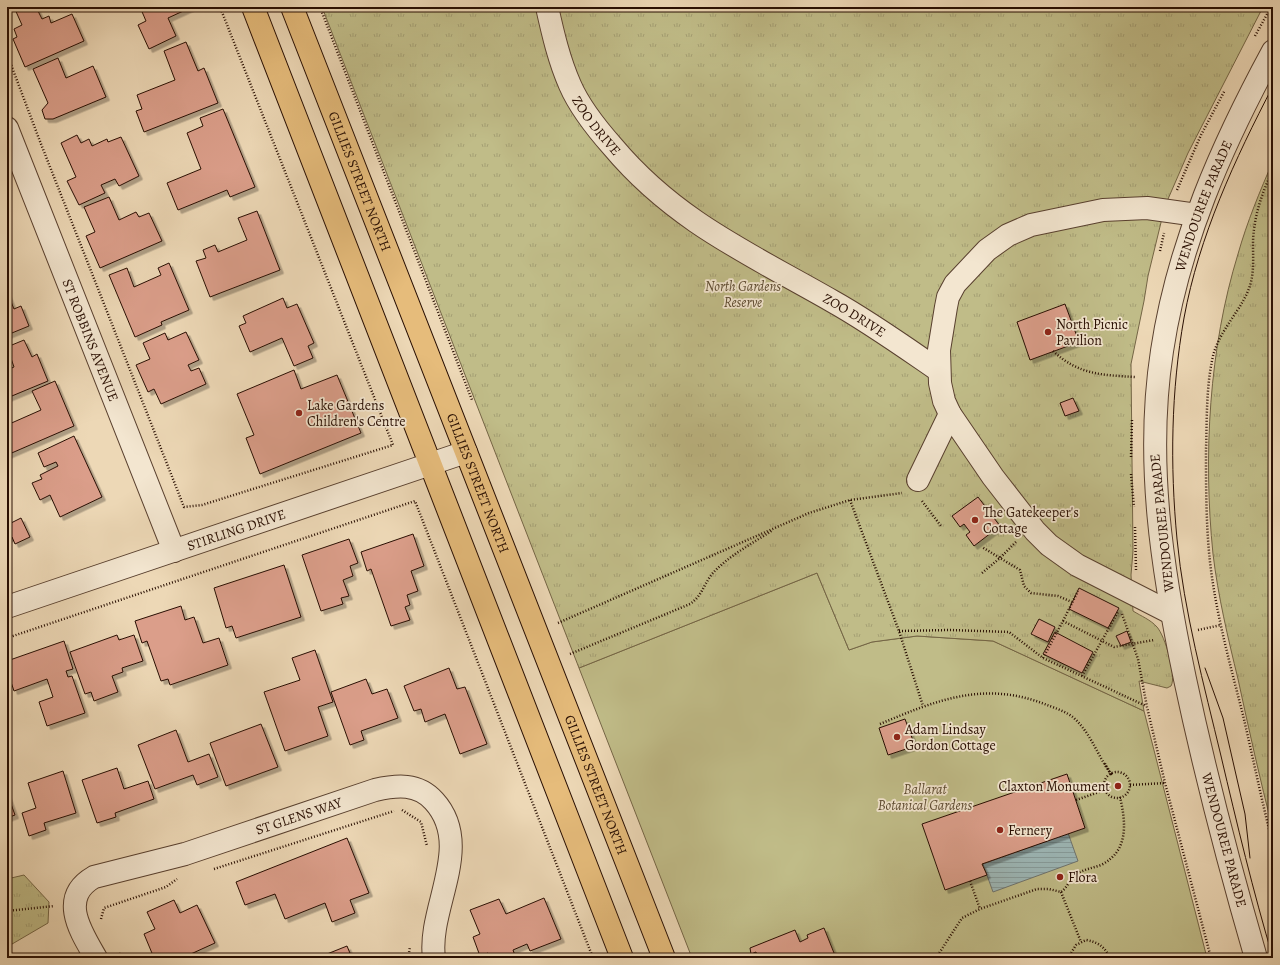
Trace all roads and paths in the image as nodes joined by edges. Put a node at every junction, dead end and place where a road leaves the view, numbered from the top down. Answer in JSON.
{"nodes":[{"id":1,"x":220,"y":7,"type":"edge"},
{"id":2,"x":253,"y":7,"type":"edge"},
{"id":3,"x":292,"y":7,"type":"edge"},
{"id":4,"x":547,"y":7,"type":"edge"},
{"id":5,"x":1273,"y":51,"type":"edge"},
{"id":6,"x":7,"y":54,"type":"edge"},
{"id":7,"x":9,"y":141,"type":"edge"},
{"id":8,"x":1273,"y":170,"type":"edge"},
{"id":9,"x":1197,"y":215,"type":"junction"},
{"id":10,"x":1053,"y":351,"type":"dead end"},
{"id":11,"x":938,"y":370,"type":"junction"},
{"id":12,"x":1135,"y":377,"type":"dead end"},
{"id":13,"x":950,"y":414,"type":"junction"},
{"id":14,"x":466,"y":452,"type":"junction"},
{"id":15,"x":431,"y":464,"type":"junction"},
{"id":16,"x":916,"y":485,"type":"junction"},
{"id":17,"x":850,"y":500,"type":"junction"},
{"id":18,"x":780,"y":525,"type":"junction"},
{"id":19,"x":941,"y":526,"type":"dead end"},
{"id":20,"x":1017,"y":542,"type":"dead end"},
{"id":21,"x":984,"y":548,"type":"dead end"},
{"id":22,"x":174,"y":551,"type":"junction"},
{"id":23,"x":1000,"y":558,"type":"junction"},
{"id":24,"x":982,"y":573,"type":"dead end"},
{"id":25,"x":1081,"y":586,"type":"dead end"},
{"id":26,"x":1072,"y":602,"type":"junction"},
{"id":27,"x":7,"y":607,"type":"edge"},
{"id":28,"x":1172,"y":613,"type":"junction"},
{"id":29,"x":1063,"y":621,"type":"junction"},
{"id":30,"x":558,"y":623,"type":"dead end"},
{"id":31,"x":1221,"y":625,"type":"junction"},
{"id":32,"x":899,"y":631,"type":"junction"},
{"id":33,"x":1176,"y":635,"type":"junction"},
{"id":34,"x":7,"y":638,"type":"edge"},
{"id":35,"x":1101,"y":640,"type":"junction"},
{"id":36,"x":1134,"y":644,"type":"junction"},
{"id":37,"x":570,"y":654,"type":"dead end"},
{"id":38,"x":1043,"y":658,"type":"junction"},
{"id":39,"x":1082,"y":676,"type":"junction"},
{"id":40,"x":923,"y":706,"type":"junction"},
{"id":41,"x":1146,"y":707,"type":"junction"},
{"id":42,"x":880,"y":724,"type":"dead end"},
{"id":43,"x":1104,"y":762,"type":"dead end"},
{"id":44,"x":1111,"y":774,"type":"junction"},
{"id":45,"x":1165,"y":783,"type":"junction"},
{"id":46,"x":1130,"y":785,"type":"junction"},
{"id":47,"x":1105,"y":790,"type":"junction"},
{"id":48,"x":1120,"y":797,"type":"junction"},
{"id":49,"x":1076,"y":800,"type":"dead end"},
{"id":50,"x":1273,"y":845,"type":"edge"},
{"id":51,"x":428,"y":849,"type":"dead end"},
{"id":52,"x":209,"y":870,"type":"dead end"},
{"id":53,"x":181,"y":876,"type":"dead end"},
{"id":54,"x":970,"y":881,"type":"dead end"},
{"id":55,"x":1062,"y":892,"type":"junction"},
{"id":56,"x":75,"y":905,"type":"junction"},
{"id":57,"x":980,"y":909,"type":"junction"},
{"id":58,"x":7,"y":911,"type":"edge"},
{"id":59,"x":100,"y":921,"type":"dead end"},
{"id":60,"x":1081,"y":942,"type":"junction"},
{"id":61,"x":411,"y":943,"type":"dead end"},
{"id":62,"x":118,"y":952,"type":"dead end"},
{"id":63,"x":96,"y":958,"type":"edge"},
{"id":64,"x":121,"y":958,"type":"edge"},
{"id":65,"x":408,"y":958,"type":"edge"},
{"id":66,"x":434,"y":958,"type":"edge"},
{"id":67,"x":593,"y":958,"type":"edge"},
{"id":68,"x":622,"y":958,"type":"edge"},
{"id":69,"x":664,"y":958,"type":"edge"},
{"id":70,"x":936,"y":958,"type":"edge"},
{"id":71,"x":1068,"y":958,"type":"edge"},
{"id":72,"x":1110,"y":958,"type":"edge"},
{"id":73,"x":1211,"y":958,"type":"edge"},
{"id":74,"x":1256,"y":958,"type":"edge"}],
"edges":[{"from":1,"to":6,"type":"path"},
{"from":2,"to":15,"type":"main road"},
{"from":3,"to":14,"type":"main road","name":"GILLIES STREET NORTH"},
{"from":4,"to":11,"type":"street","name":"ZOO DRIVE"},
{"from":5,"to":9,"type":"street","name":"WENDOUREE PARADE"},
{"from":7,"to":22,"type":"street","name":"ST ROBBINS AVENUE"},
{"from":8,"to":31,"type":"path"},
{"from":9,"to":11,"type":"street"},
{"from":9,"to":28,"type":"street","name":"WENDOUREE PARADE"},
{"from":10,"to":12,"type":"path"},
{"from":11,"to":13,"type":"street"},
{"from":13,"to":16,"type":"street"},
{"from":13,"to":28,"type":"street"},
{"from":14,"to":15,"type":"street","name":"STIRLING DRIVE"},
{"from":14,"to":69,"type":"main road","name":"GILLIES STREET NORTH"},
{"from":15,"to":22,"type":"street","name":"STIRLING DRIVE"},
{"from":15,"to":68,"type":"main road"},
{"from":16,"to":17,"type":"path"},
{"from":16,"to":19,"type":"path"},
{"from":17,"to":18,"type":"path"},
{"from":17,"to":32,"type":"path"},
{"from":18,"to":30,"type":"path"},
{"from":18,"to":37,"type":"path"},
{"from":20,"to":23,"type":"path"},
{"from":21,"to":23,"type":"path"},
{"from":22,"to":27,"type":"street","name":"STIRLING DRIVE"},
{"from":23,"to":24,"type":"path"},
{"from":23,"to":26,"type":"path"},
{"from":25,"to":26,"type":"path"},
{"from":26,"to":29,"type":"path"},
{"from":28,"to":33,"type":"street","name":"WENDOUREE PARADE"},
{"from":29,"to":35,"type":"path"},
{"from":29,"to":38,"type":"path"},
{"from":31,"to":33,"type":"path"},
{"from":31,"to":50,"type":"path"},
{"from":32,"to":38,"type":"path"},
{"from":32,"to":40,"type":"path"},
{"from":33,"to":36,"type":"path"},
{"from":33,"to":74,"type":"street","name":"WENDOUREE PARADE"},
{"from":34,"to":67,"type":"path"},
{"from":35,"to":36,"type":"path"},
{"from":35,"to":36,"type":"path"},
{"from":35,"to":39,"type":"path"},
{"from":36,"to":41,"type":"path"},
{"from":38,"to":39,"type":"path"},
{"from":39,"to":41,"type":"path"},
{"from":40,"to":42,"type":"path"},
{"from":40,"to":44,"type":"path"},
{"from":41,"to":45,"type":"path"},
{"from":43,"to":44,"type":"path"},
{"from":44,"to":46,"type":"path"},
{"from":44,"to":47,"type":"path"},
{"from":45,"to":46,"type":"path"},
{"from":45,"to":73,"type":"path"},
{"from":46,"to":48,"type":"path"},
{"from":47,"to":48,"type":"path"},
{"from":47,"to":49,"type":"path"},
{"from":48,"to":55,"type":"path"},
{"from":51,"to":52,"type":"path"},
{"from":53,"to":59,"type":"path"},
{"from":54,"to":57,"type":"path"},
{"from":55,"to":57,"type":"path"},
{"from":55,"to":60,"type":"path"},
{"from":56,"to":58,"type":"path"},
{"from":56,"to":63,"type":"street"},
{"from":56,"to":66,"type":"street","name":"ST GLENS WAY"},
{"from":57,"to":70,"type":"path"},
{"from":60,"to":71,"type":"path"},
{"from":60,"to":72,"type":"path"},
{"from":61,"to":65,"type":"path"},
{"from":62,"to":64,"type":"path"}]}
